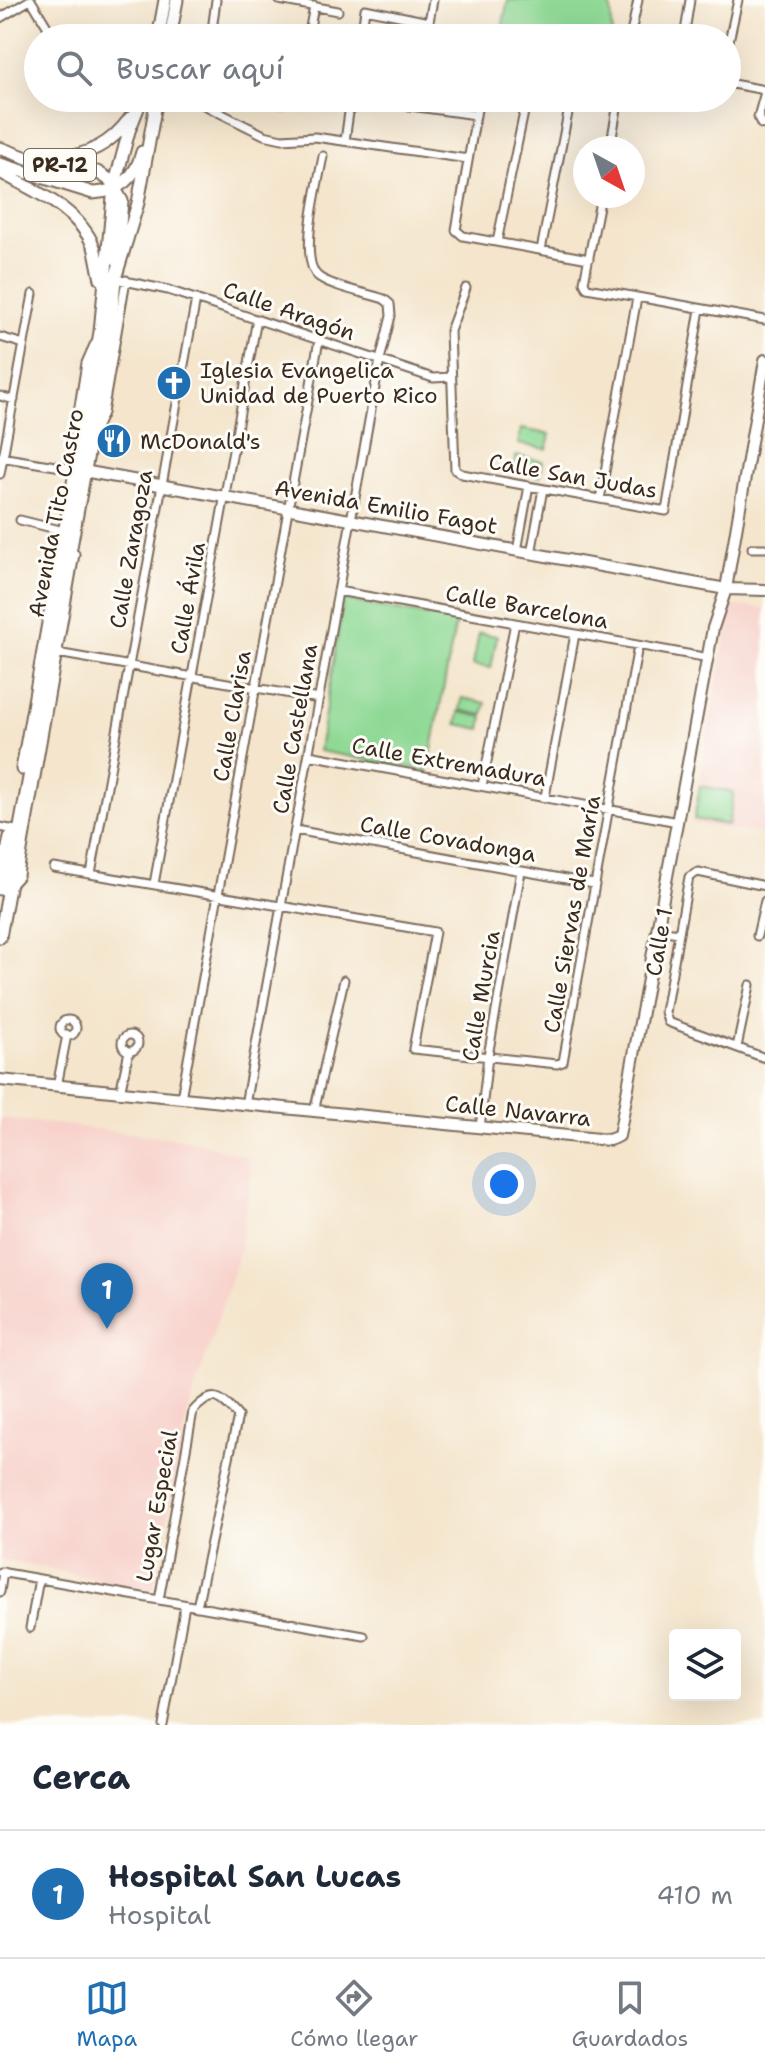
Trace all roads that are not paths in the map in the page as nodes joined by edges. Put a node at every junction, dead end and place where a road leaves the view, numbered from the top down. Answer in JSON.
{"nodes":[{"id":1,"x":30,"y":0,"type":"edge"},
{"id":2,"x":165,"y":0,"type":"edge"},
{"id":3,"x":177,"y":0,"type":"edge"},
{"id":4,"x":216,"y":0,"type":"edge"},
{"id":5,"x":279,"y":0,"type":"edge"},
{"id":6,"x":433,"y":0,"type":"edge"},
{"id":7,"x":638,"y":0,"type":"edge"},
{"id":8,"x":690,"y":0,"type":"edge"},
{"id":9,"x":738,"y":0,"type":"edge"},
{"id":10,"x":314,"y":6,"type":"junction"},
{"id":11,"x":338,"y":11,"type":"dead end"},
{"id":12,"x":0,"y":18,"type":"edge"},
{"id":13,"x":429,"y":22,"type":"joint"},
{"id":14,"x":45,"y":24,"type":"edge"},
{"id":15,"x":161,"y":24,"type":"edge"},
{"id":16,"x":173,"y":24,"type":"edge"},
{"id":17,"x":213,"y":24,"type":"edge"},
{"id":18,"x":311,"y":24,"type":"edge"},
{"id":19,"x":363,"y":24,"type":"edge"},
{"id":20,"x":633,"y":24,"type":"edge"},
{"id":21,"x":686,"y":24,"type":"edge"},
{"id":22,"x":733,"y":24,"type":"edge"},
{"id":23,"x":741,"y":86,"type":"edge"},
{"id":24,"x":765,"y":91,"type":"edge"},
{"id":25,"x":133,"y":112,"type":"edge"},
{"id":26,"x":137,"y":112,"type":"edge"},
{"id":27,"x":155,"y":112,"type":"edge"},
{"id":28,"x":218,"y":112,"type":"edge"},
{"id":29,"x":350,"y":112,"type":"edge"},
{"id":30,"x":454,"y":112,"type":"edge"},
{"id":31,"x":477,"y":112,"type":"edge"},
{"id":32,"x":524,"y":112,"type":"edge"},
{"id":33,"x":568,"y":112,"type":"edge"},
{"id":34,"x":616,"y":112,"type":"edge"},
{"id":35,"x":476,"y":115,"type":"junction"},
{"id":36,"x":153,"y":123,"type":"junction"},
{"id":37,"x":765,"y":125,"type":"edge"},
{"id":38,"x":612,"y":136,"type":"edge"},
{"id":39,"x":345,"y":141,"type":"junction"},
{"id":40,"x":0,"y":148,"type":"edge"},
{"id":41,"x":323,"y":156,"type":"dead end"},
{"id":42,"x":30,"y":159,"type":"junction"},
{"id":43,"x":468,"y":159,"type":"junction"},
{"id":44,"x":0,"y":164,"type":"edge"},
{"id":45,"x":0,"y":172,"type":"edge"},
{"id":46,"x":114,"y":187,"type":"junction"},
{"id":47,"x":599,"y":208,"type":"edge"},
{"id":48,"x":497,"y":242,"type":"junction"},
{"id":49,"x":541,"y":250,"type":"junction"},
{"id":50,"x":589,"y":259,"type":"junction"},
{"id":51,"x":121,"y":280,"type":"junction"},
{"id":52,"x":466,"y":288,"type":"dead end"},
{"id":53,"x":104,"y":290,"type":"junction"},
{"id":54,"x":33,"y":294,"type":"dead end"},
{"id":55,"x":637,"y":298,"type":"junction"},
{"id":56,"x":196,"y":299,"type":"junction"},
{"id":57,"x":700,"y":309,"type":"junction"},
{"id":58,"x":257,"y":319,"type":"junction"},
{"id":59,"x":765,"y":320,"type":"edge"},
{"id":60,"x":0,"y":337,"type":"edge"},
{"id":61,"x":319,"y":340,"type":"junction"},
{"id":62,"x":24,"y":344,"type":"junction"},
{"id":63,"x":380,"y":360,"type":"junction"},
{"id":64,"x":765,"y":360,"type":"edge"},
{"id":65,"x":451,"y":377,"type":"junction"},
{"id":66,"x":0,"y":396,"type":"edge"},
{"id":67,"x":14,"y":400,"type":"junction"},
{"id":68,"x":1,"y":458,"type":"edge"},
{"id":69,"x":77,"y":470,"type":"junction"},
{"id":70,"x":0,"y":474,"type":"edge"},
{"id":71,"x":529,"y":486,"type":"junction"},
{"id":72,"x":161,"y":487,"type":"junction"},
{"id":73,"x":543,"y":489,"type":"junction"},
{"id":74,"x":224,"y":498,"type":"junction"},
{"id":75,"x":600,"y":499,"type":"junction"},
{"id":76,"x":288,"y":510,"type":"junction"},
{"id":77,"x":20,"y":520,"type":"dead end"},
{"id":78,"x":351,"y":521,"type":"junction"},
{"id":79,"x":69,"y":532,"type":"junction"},
{"id":80,"x":752,"y":548,"type":"dead end"},
{"id":81,"x":765,"y":548,"type":"edge"},
{"id":82,"x":517,"y":551,"type":"junction"},
{"id":83,"x":531,"y":554,"type":"junction"},
{"id":84,"x":726,"y":589,"type":"junction"},
{"id":85,"x":765,"y":590,"type":"edge"},
{"id":86,"x":338,"y":591,"type":"junction"},
{"id":87,"x":515,"y":623,"type":"junction"},
{"id":88,"x":575,"y":634,"type":"junction"},
{"id":89,"x":638,"y":646,"type":"junction"},
{"id":90,"x":50,"y":654,"type":"junction"},
{"id":91,"x":709,"y":658,"type":"junction"},
{"id":92,"x":129,"y":665,"type":"junction"},
{"id":93,"x":192,"y":677,"type":"junction"},
{"id":94,"x":255,"y":688,"type":"junction"},
{"id":95,"x":319,"y":699,"type":"junction"},
{"id":96,"x":309,"y":755,"type":"junction"},
{"id":97,"x":482,"y":786,"type":"junction"},
{"id":98,"x":545,"y":797,"type":"junction"},
{"id":99,"x":608,"y":809,"type":"junction"},
{"id":100,"x":678,"y":822,"type":"junction"},
{"id":101,"x":14,"y":830,"type":"edge"},
{"id":102,"x":295,"y":830,"type":"junction"},
{"id":103,"x":54,"y":868,"type":"dead end"},
{"id":104,"x":521,"y":871,"type":"junction"},
{"id":105,"x":91,"y":874,"type":"junction"},
{"id":106,"x":154,"y":884,"type":"junction"},
{"id":107,"x":594,"y":884,"type":"junction"},
{"id":108,"x":765,"y":886,"type":"edge"},
{"id":109,"x":4,"y":888,"type":"edge"},
{"id":110,"x":218,"y":894,"type":"junction"},
{"id":111,"x":765,"y":901,"type":"edge"},
{"id":112,"x":281,"y":905,"type":"junction"},
{"id":113,"x":658,"y":930,"type":"junction"},
{"id":114,"x":679,"y":933,"type":"junction"},
{"id":115,"x":757,"y":936,"type":"dead end"},
{"id":116,"x":0,"y":937,"type":"edge"},
{"id":117,"x":344,"y":980,"type":"dead end"},
{"id":118,"x":750,"y":985,"type":"dead end"},
{"id":119,"x":67,"y":1035,"type":"dead end"},
{"id":120,"x":737,"y":1047,"type":"junction"},
{"id":121,"x":129,"y":1051,"type":"dead end"},
{"id":122,"x":488,"y":1056,"type":"junction"},
{"id":123,"x":765,"y":1058,"type":"edge"},
{"id":124,"x":0,"y":1080,"type":"edge"},
{"id":125,"x":57,"y":1086,"type":"junction"},
{"id":126,"x":120,"y":1093,"type":"junction"},
{"id":127,"x":181,"y":1098,"type":"junction"},
{"id":128,"x":245,"y":1105,"type":"junction"},
{"id":129,"x":314,"y":1112,"type":"junction"},
{"id":130,"x":480,"y":1128,"type":"junction"},
{"id":131,"x":2,"y":1572,"type":"edge"},
{"id":132,"x":39,"y":1579,"type":"junction"},
{"id":133,"x":0,"y":1592,"type":"edge"},
{"id":134,"x":159,"y":1600,"type":"junction"},
{"id":135,"x":185,"y":1605,"type":"junction"},
{"id":136,"x":197,"y":1607,"type":"junction"},
{"id":137,"x":30,"y":1628,"type":"dead end"},
{"id":138,"x":364,"y":1636,"type":"dead end"},
{"id":139,"x":163,"y":1725,"type":"edge"}],
"edges":[{"from":1,"to":12,"type":"street"},
{"from":1,"to":14,"type":"street"},
{"from":2,"to":15,"type":"main road"},
{"from":3,"to":16,"type":"main road"},
{"from":4,"to":17,"type":"street"},
{"from":5,"to":10,"type":"street"},
{"from":6,"to":13,"type":"street"},
{"from":7,"to":20,"type":"street"},
{"from":8,"to":21,"type":"street"},
{"from":9,"to":22,"type":"street"},
{"from":10,"to":11,"type":"street"},
{"from":10,"to":18,"type":"street"},
{"from":13,"to":19,"type":"street"},
{"from":23,"to":24,"type":"street"},
{"from":24,"to":37,"type":"street"},
{"from":25,"to":42,"type":"main road"},
{"from":26,"to":46,"type":"main road","name":"Avenida Tito Castro"},
{"from":27,"to":36,"type":"main road","name":"Avenida Tito Castro"},
{"from":28,"to":39,"type":"street"},
{"from":29,"to":39,"type":"street"},
{"from":30,"to":35,"type":"street"},
{"from":31,"to":35,"type":"street"},
{"from":32,"to":48,"type":"street"},
{"from":33,"to":49,"type":"street"},
{"from":34,"to":38,"type":"street"},
{"from":35,"to":43,"type":"street"},
{"from":36,"to":46,"type":"main road"},
{"from":36,"to":51,"type":"main road","name":"Avenida Tito Castro"},
{"from":39,"to":43,"type":"street"},
{"from":40,"to":42,"type":"main road","number":"PR-12"},
{"from":41,"to":63,"type":"street","name":"Calle Castellana"},
{"from":42,"to":46,"type":"main road","number":"PR-12"},
{"from":43,"to":48,"type":"street"},
{"from":44,"to":46,"type":"main road","number":"PR-12"},
{"from":45,"to":53,"type":"main road"},
{"from":46,"to":51,"type":"main road"},
{"from":46,"to":53,"type":"main road","name":"Avenida Tito Castro"},
{"from":47,"to":50,"type":"street"},
{"from":48,"to":49,"type":"street"},
{"from":49,"to":50,"type":"street"},
{"from":50,"to":55,"type":"street"},
{"from":51,"to":56,"type":"street","name":"Calle Aragón"},
{"from":51,"to":69,"type":"main road","name":"Avenida Tito Castro"},
{"from":52,"to":65,"type":"street","name":"Calle San Judas"},
{"from":53,"to":69,"type":"main road","name":"Avenida Tito Castro"},
{"from":54,"to":62,"type":"street"},
{"from":55,"to":57,"type":"street"},
{"from":55,"to":75,"type":"street"},
{"from":56,"to":58,"type":"street","name":"Calle Aragón"},
{"from":56,"to":72,"type":"street","name":"Calle Zaragoza"},
{"from":57,"to":59,"type":"street"},
{"from":57,"to":75,"type":"street","name":"Calle San Judas"},
{"from":58,"to":61,"type":"street","name":"Calle Aragón"},
{"from":58,"to":74,"type":"street","name":"Calle Ávila"},
{"from":60,"to":62,"type":"street"},
{"from":61,"to":63,"type":"street","name":"Calle Aragón"},
{"from":61,"to":76,"type":"street","name":"Calle Clarisa"},
{"from":62,"to":67,"type":"street"},
{"from":63,"to":65,"type":"street","name":"Calle Aragón"},
{"from":63,"to":78,"type":"street","name":"Calle Castellana"},
{"from":64,"to":84,"type":"street","name":"Calle Navarra"},
{"from":65,"to":71,"type":"street","name":"Calle San Judas"},
{"from":66,"to":67,"type":"street"},
{"from":67,"to":68,"type":"street"},
{"from":68,"to":69,"type":"street","name":"Avenida Emilio Fagot"},
{"from":68,"to":70,"type":"street"},
{"from":69,"to":72,"type":"street","name":"Avenida Emilio Fagot"},
{"from":69,"to":79,"type":"main road","name":"Avenida Tito Castro"},
{"from":71,"to":73,"type":"street","name":"Calle San Judas"},
{"from":71,"to":82,"type":"street"},
{"from":72,"to":74,"type":"street","name":"Avenida Emilio Fagot"},
{"from":72,"to":92,"type":"street","name":"Calle Zaragoza"},
{"from":73,"to":75,"type":"street","name":"Calle San Judas"},
{"from":73,"to":83,"type":"street"},
{"from":74,"to":76,"type":"street","name":"Avenida Emilio Fagot"},
{"from":74,"to":93,"type":"street","name":"Calle Ávila"},
{"from":76,"to":78,"type":"street","name":"Avenida Emilio Fagot"},
{"from":76,"to":94,"type":"street","name":"Calle Clarisa"},
{"from":77,"to":79,"type":"street"},
{"from":78,"to":82,"type":"street","name":"Avenida Emilio Fagot"},
{"from":78,"to":86,"type":"street","name":"Calle Castellana"},
{"from":79,"to":90,"type":"main road","name":"Avenida Tito Castro"},
{"from":79,"to":90,"type":"street"},
{"from":80,"to":81,"type":"street"},
{"from":82,"to":83,"type":"street","name":"Avenida Emilio Fagot"},
{"from":83,"to":84,"type":"street","name":"Avenida Emilio Fagot"},
{"from":84,"to":85,"type":"street","name":"Avenida Emilio Fagot"},
{"from":84,"to":91,"type":"street","name":"Calle Navarra"},
{"from":86,"to":87,"type":"street","name":"Calle Barcelona"},
{"from":86,"to":95,"type":"street","name":"Calle Castellana"},
{"from":87,"to":88,"type":"street","name":"Calle Barcelona"},
{"from":87,"to":97,"type":"street"},
{"from":88,"to":89,"type":"street","name":"Calle Barcelona"},
{"from":88,"to":98,"type":"street"},
{"from":89,"to":91,"type":"street","name":"Calle Barcelona"},
{"from":89,"to":99,"type":"street","name":"Calle Siervas de María"},
{"from":90,"to":92,"type":"street"},
{"from":90,"to":101,"type":"main road","name":"Avenida Tito Castro"},
{"from":90,"to":101,"type":"street"},
{"from":91,"to":100,"type":"street","name":"Calle Navarra"},
{"from":92,"to":93,"type":"street"},
{"from":92,"to":105,"type":"street","name":"Calle Zaragoza"},
{"from":93,"to":94,"type":"street"},
{"from":93,"to":106,"type":"street","name":"Calle Ávila"},
{"from":94,"to":95,"type":"street"},
{"from":94,"to":110,"type":"street","name":"Calle Clarisa"},
{"from":95,"to":96,"type":"street","name":"Calle Castellana"},
{"from":96,"to":97,"type":"street","name":"Calle Extremadura"},
{"from":96,"to":102,"type":"street","name":"Calle Castellana"},
{"from":97,"to":98,"type":"street","name":"Calle Extremadura"},
{"from":98,"to":99,"type":"street","name":"Calle Extremadura"},
{"from":99,"to":100,"type":"street","name":"Calle Extremadura"},
{"from":99,"to":107,"type":"street","name":"Calle Siervas de María"},
{"from":100,"to":113,"type":"street","name":"Calle Navarra"},
{"from":101,"to":109,"type":"main road","name":"Avenida Tito Castro"},
{"from":101,"to":109,"type":"street"},
{"from":102,"to":104,"type":"street","name":"Calle Covadonga"},
{"from":102,"to":112,"type":"street","name":"Calle Castellana"},
{"from":103,"to":105,"type":"street","name":"Calle Siervas de María"},
{"from":104,"to":107,"type":"street","name":"Calle Covadonga"},
{"from":104,"to":122,"type":"street","name":"Calle Murcia"},
{"from":105,"to":106,"type":"street","name":"Calle Siervas de María"},
{"from":106,"to":110,"type":"street","name":"Calle Siervas de María"},
{"from":107,"to":122,"type":"street","name":"Calle Siervas de María"},
{"from":108,"to":114,"type":"street","name":"Calle 1"},
{"from":109,"to":116,"type":"main road","name":"Avenida Tito Castro"},
{"from":110,"to":112,"type":"street","name":"Calle Siervas de María"},
{"from":110,"to":127,"type":"street","name":"Calle Clarisa"},
{"from":111,"to":115,"type":"street"},
{"from":112,"to":122,"type":"street","name":"Calle Siervas de María"},
{"from":112,"to":128,"type":"street","name":"Calle Castellana"},
{"from":113,"to":114,"type":"street"},
{"from":113,"to":130,"type":"street","name":"Calle Navarra"},
{"from":114,"to":120,"type":"street","name":"Calle 1"},
{"from":117,"to":129,"type":"street"},
{"from":118,"to":120,"type":"street"},
{"from":119,"to":125,"type":"street"},
{"from":120,"to":123,"type":"street"},
{"from":121,"to":126,"type":"street"},
{"from":122,"to":130,"type":"street","name":"Calle Murcia"},
{"from":124,"to":125,"type":"street","name":"Calle Navarra"},
{"from":125,"to":126,"type":"street","name":"Calle Navarra"},
{"from":126,"to":127,"type":"street","name":"Calle Navarra"},
{"from":127,"to":128,"type":"street","name":"Calle Navarra"},
{"from":128,"to":129,"type":"street","name":"Calle Navarra"},
{"from":129,"to":130,"type":"street","name":"Calle Navarra"},
{"from":131,"to":132,"type":"street"},
{"from":131,"to":133,"type":"street"},
{"from":132,"to":134,"type":"street"},
{"from":132,"to":137,"type":"street"},
{"from":134,"to":135,"type":"street"},
{"from":134,"to":136,"type":"street","name":"Lugar Especial"},
{"from":135,"to":136,"type":"street"},
{"from":135,"to":139,"type":"street"},
{"from":136,"to":138,"type":"street"}]}
